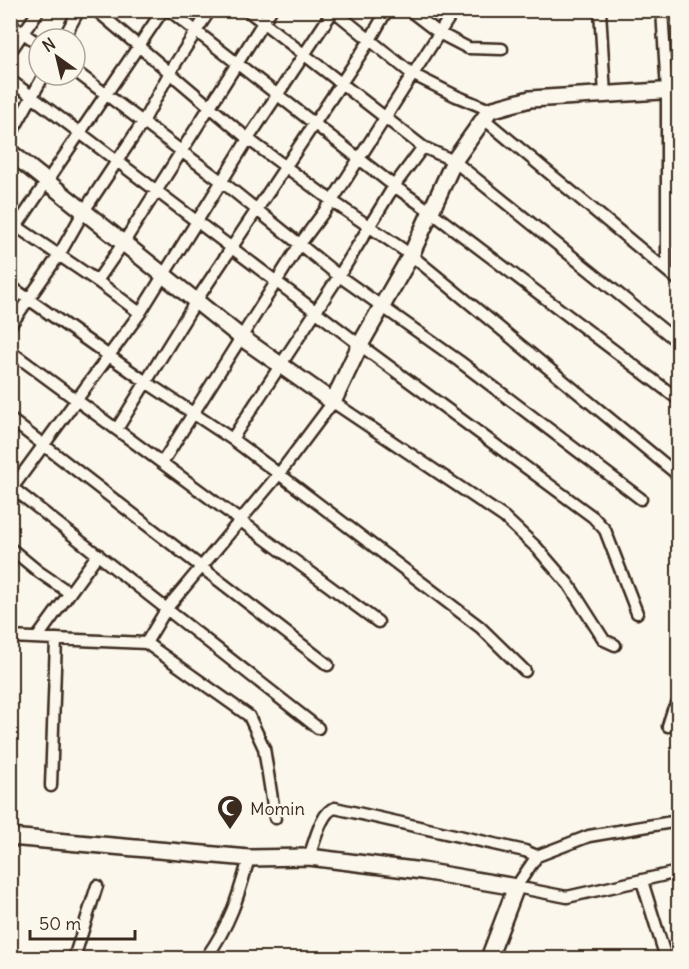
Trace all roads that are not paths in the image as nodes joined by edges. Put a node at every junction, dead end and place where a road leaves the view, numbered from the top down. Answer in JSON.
{"nodes":[{"id":1,"x":39,"y":10,"type":"edge"},
{"id":2,"x":79,"y":10,"type":"edge"},
{"id":3,"x":96,"y":10,"type":"edge"},
{"id":4,"x":163,"y":10,"type":"edge"},
{"id":5,"x":169,"y":10,"type":"edge"},
{"id":6,"x":210,"y":10,"type":"edge"},
{"id":7,"x":247,"y":10,"type":"edge"},
{"id":8,"x":272,"y":10,"type":"edge"},
{"id":9,"x":387,"y":10,"type":"edge"},
{"id":10,"x":409,"y":10,"type":"edge"},
{"id":11,"x":454,"y":10,"type":"edge"},
{"id":12,"x":600,"y":10,"type":"edge"},
{"id":13,"x":662,"y":10,"type":"edge"},
{"id":14,"x":333,"y":11,"type":"edge"},
{"id":15,"x":10,"y":24,"type":"edge"},
{"id":16,"x":263,"y":24,"type":"junction"},
{"id":17,"x":70,"y":27,"type":"edge"},
{"id":18,"x":197,"y":32,"type":"junction"},
{"id":19,"x":23,"y":33,"type":"junction"},
{"id":20,"x":439,"y":33,"type":"junction"},
{"id":21,"x":27,"y":36,"type":"edge"},
{"id":22,"x":370,"y":40,"type":"junction"},
{"id":23,"x":138,"y":46,"type":"junction"},
{"id":24,"x":502,"y":49,"type":"dead end"},
{"id":25,"x":10,"y":52,"type":"edge"},
{"id":26,"x":303,"y":55,"type":"junction"},
{"id":27,"x":237,"y":64,"type":"junction"},
{"id":28,"x":170,"y":72,"type":"junction"},
{"id":29,"x":412,"y":74,"type":"junction"},
{"id":30,"x":10,"y":80,"type":"edge"},
{"id":31,"x":87,"y":80,"type":"edge"},
{"id":32,"x":340,"y":84,"type":"junction"},
{"id":33,"x":37,"y":87,"type":"edge"},
{"id":34,"x":673,"y":91,"type":"edge"},
{"id":35,"x":105,"y":93,"type":"junction"},
{"id":36,"x":277,"y":95,"type":"junction"},
{"id":37,"x":605,"y":95,"type":"junction"},
{"id":38,"x":32,"y":97,"type":"junction"},
{"id":39,"x":210,"y":107,"type":"junction"},
{"id":40,"x":487,"y":115,"type":"junction"},
{"id":41,"x":384,"y":117,"type":"junction"},
{"id":42,"x":143,"y":122,"type":"junction"},
{"id":43,"x":313,"y":124,"type":"junction"},
{"id":44,"x":79,"y":132,"type":"junction"},
{"id":45,"x":10,"y":136,"type":"edge"},
{"id":46,"x":248,"y":139,"type":"junction"},
{"id":47,"x":423,"y":147,"type":"junction"},
{"id":48,"x":10,"y":152,"type":"edge"},
{"id":49,"x":182,"y":152,"type":"junction"},
{"id":50,"x":358,"y":158,"type":"junction"},
{"id":51,"x":117,"y":161,"type":"junction"},
{"id":52,"x":454,"y":162,"type":"junction"},
{"id":53,"x":285,"y":167,"type":"junction"},
{"id":54,"x":47,"y":181,"type":"junction"},
{"id":55,"x":221,"y":181,"type":"junction"},
{"id":56,"x":394,"y":186,"type":"junction"},
{"id":57,"x":156,"y":191,"type":"junction"},
{"id":58,"x":332,"y":201,"type":"junction"},
{"id":59,"x":258,"y":210,"type":"junction"},
{"id":60,"x":84,"y":211,"type":"junction"},
{"id":61,"x":430,"y":211,"type":"junction"},
{"id":62,"x":196,"y":221,"type":"junction"},
{"id":63,"x":369,"y":226,"type":"junction"},
{"id":64,"x":12,"y":228,"type":"edge"},
{"id":65,"x":124,"y":242,"type":"junction"},
{"id":66,"x":300,"y":244,"type":"junction"},
{"id":67,"x":232,"y":248,"type":"junction"},
{"id":68,"x":59,"y":255,"type":"junction"},
{"id":69,"x":411,"y":255,"type":"junction"},
{"id":70,"x":667,"y":270,"type":"junction"},
{"id":71,"x":163,"y":275,"type":"junction"},
{"id":72,"x":339,"y":276,"type":"junction"},
{"id":73,"x":678,"y":280,"type":"edge"},
{"id":74,"x":97,"y":281,"type":"junction"},
{"id":75,"x":277,"y":282,"type":"junction"},
{"id":76,"x":10,"y":286,"type":"edge"},
{"id":77,"x":29,"y":299,"type":"junction"},
{"id":78,"x":195,"y":301,"type":"junction"},
{"id":79,"x":382,"y":305,"type":"junction"},
{"id":80,"x":315,"y":312,"type":"junction"},
{"id":81,"x":140,"y":313,"type":"junction"},
{"id":82,"x":10,"y":326,"type":"edge"},
{"id":83,"x":242,"y":338,"type":"junction"},
{"id":84,"x":678,"y":342,"type":"edge"},
{"id":85,"x":360,"y":345,"type":"junction"},
{"id":86,"x":10,"y":351,"type":"edge"},
{"id":87,"x":109,"y":356,"type":"junction"},
{"id":88,"x":282,"y":364,"type":"junction"},
{"id":89,"x":146,"y":382,"type":"junction"},
{"id":90,"x":678,"y":399,"type":"edge"},
{"id":91,"x":78,"y":400,"type":"junction"},
{"id":92,"x":333,"y":402,"type":"junction"},
{"id":93,"x":192,"y":413,"type":"junction"},
{"id":94,"x":10,"y":419,"type":"edge"},
{"id":95,"x":117,"y":429,"type":"junction"},
{"id":96,"x":232,"y":439,"type":"junction"},
{"id":97,"x":44,"y":444,"type":"junction"},
{"id":98,"x":162,"y":463,"type":"junction"},
{"id":99,"x":279,"y":474,"type":"junction"},
{"id":100,"x":678,"y":475,"type":"edge"},
{"id":101,"x":11,"y":488,"type":"edge"},
{"id":102,"x":642,"y":499,"type":"dead end"},
{"id":103,"x":240,"y":522,"type":"junction"},
{"id":104,"x":10,"y":548,"type":"edge"},
{"id":105,"x":98,"y":554,"type":"junction"},
{"id":106,"x":202,"y":567,"type":"junction"},
{"id":107,"x":70,"y":593,"type":"junction"},
{"id":108,"x":167,"y":608,"type":"junction"},
{"id":109,"x":637,"y":613,"type":"dead end"},
{"id":110,"x":378,"y":622,"type":"dead end"},
{"id":111,"x":10,"y":637,"type":"edge"},
{"id":112,"x":37,"y":638,"type":"junction"},
{"id":113,"x":56,"y":639,"type":"junction"},
{"id":114,"x":146,"y":643,"type":"junction"},
{"id":115,"x":615,"y":645,"type":"dead end"},
{"id":116,"x":328,"y":665,"type":"dead end"},
{"id":117,"x":525,"y":671,"type":"dead end"},
{"id":118,"x":678,"y":704,"type":"edge"},
{"id":119,"x":668,"y":726,"type":"dead end"},
{"id":120,"x":318,"y":728,"type":"dead end"},
{"id":121,"x":51,"y":786,"type":"dead end"},
{"id":122,"x":275,"y":818,"type":"dead end"},
{"id":123,"x":678,"y":820,"type":"edge"},
{"id":124,"x":10,"y":837,"type":"edge"},
{"id":125,"x":537,"y":856,"type":"junction"},
{"id":126,"x":309,"y":857,"type":"junction"},
{"id":127,"x":249,"y":858,"type":"junction"},
{"id":128,"x":678,"y":872,"type":"edge"},
{"id":129,"x":642,"y":881,"type":"junction"},
{"id":130,"x":97,"y":886,"type":"dead end"},
{"id":131,"x":516,"y":887,"type":"junction"},
{"id":132,"x":74,"y":958,"type":"edge"},
{"id":133,"x":206,"y":958,"type":"edge"},
{"id":134,"x":489,"y":958,"type":"edge"},
{"id":135,"x":666,"y":958,"type":"edge"}],
"edges":[{"from":1,"to":19,"type":"street"},
{"from":2,"to":17,"type":"street"},
{"from":3,"to":23,"type":"street"},
{"from":4,"to":23,"type":"street"},
{"from":5,"to":18,"type":"street"},
{"from":6,"to":18,"type":"street"},
{"from":7,"to":16,"type":"street"},
{"from":8,"to":16,"type":"street"},
{"from":9,"to":22,"type":"street"},
{"from":10,"to":20,"type":"street"},
{"from":11,"to":20,"type":"street"},
{"from":12,"to":37,"type":"street"},
{"from":13,"to":34,"type":"street"},
{"from":14,"to":22,"type":"street"},
{"from":14,"to":26,"type":"street"},
{"from":15,"to":19,"type":"street"},
{"from":16,"to":26,"type":"street"},
{"from":16,"to":27,"type":"street"},
{"from":18,"to":27,"type":"street"},
{"from":18,"to":28,"type":"street"},
{"from":19,"to":21,"type":"street"},
{"from":19,"to":25,"type":"street"},
{"from":20,"to":24,"type":"street"},
{"from":20,"to":29,"type":"street"},
{"from":22,"to":29,"type":"street"},
{"from":22,"to":32,"type":"street"},
{"from":23,"to":28,"type":"street"},
{"from":23,"to":35,"type":"street"},
{"from":26,"to":32,"type":"street"},
{"from":26,"to":36,"type":"street"},
{"from":27,"to":36,"type":"street"},
{"from":27,"to":39,"type":"street"},
{"from":28,"to":39,"type":"street"},
{"from":28,"to":42,"type":"street"},
{"from":29,"to":40,"type":"street"},
{"from":29,"to":41,"type":"street"},
{"from":30,"to":38,"type":"street"},
{"from":31,"to":35,"type":"street"},
{"from":32,"to":41,"type":"street"},
{"from":32,"to":43,"type":"street"},
{"from":33,"to":38,"type":"street"},
{"from":34,"to":37,"type":"street"},
{"from":34,"to":70,"type":"street"},
{"from":35,"to":42,"type":"street"},
{"from":35,"to":44,"type":"street"},
{"from":36,"to":43,"type":"street"},
{"from":36,"to":46,"type":"street"},
{"from":37,"to":40,"type":"street"},
{"from":38,"to":44,"type":"street"},
{"from":38,"to":45,"type":"street"},
{"from":39,"to":46,"type":"street"},
{"from":39,"to":49,"type":"street"},
{"from":40,"to":52,"type":"street"},
{"from":40,"to":70,"type":"street"},
{"from":41,"to":47,"type":"street"},
{"from":41,"to":50,"type":"street"},
{"from":42,"to":49,"type":"street"},
{"from":42,"to":51,"type":"street"},
{"from":43,"to":50,"type":"street"},
{"from":43,"to":53,"type":"street"},
{"from":44,"to":51,"type":"street"},
{"from":44,"to":54,"type":"street"},
{"from":46,"to":53,"type":"street"},
{"from":46,"to":55,"type":"street"},
{"from":47,"to":52,"type":"street"},
{"from":47,"to":56,"type":"street"},
{"from":48,"to":54,"type":"street"},
{"from":49,"to":55,"type":"street"},
{"from":49,"to":57,"type":"street"},
{"from":50,"to":56,"type":"street"},
{"from":50,"to":58,"type":"street"},
{"from":51,"to":57,"type":"street"},
{"from":51,"to":60,"type":"street"},
{"from":52,"to":61,"type":"street"},
{"from":52,"to":84,"type":"street"},
{"from":53,"to":58,"type":"street"},
{"from":53,"to":59,"type":"street"},
{"from":54,"to":60,"type":"street"},
{"from":54,"to":64,"type":"street"},
{"from":55,"to":59,"type":"street"},
{"from":55,"to":62,"type":"street"},
{"from":56,"to":61,"type":"street"},
{"from":56,"to":63,"type":"street"},
{"from":57,"to":62,"type":"street"},
{"from":57,"to":65,"type":"street"},
{"from":58,"to":63,"type":"street"},
{"from":58,"to":66,"type":"street"},
{"from":59,"to":66,"type":"street"},
{"from":59,"to":67,"type":"street"},
{"from":60,"to":65,"type":"street"},
{"from":60,"to":68,"type":"street"},
{"from":61,"to":69,"type":"street"},
{"from":61,"to":90,"type":"street"},
{"from":62,"to":67,"type":"street"},
{"from":62,"to":71,"type":"street"},
{"from":63,"to":69,"type":"street"},
{"from":63,"to":72,"type":"street"},
{"from":64,"to":68,"type":"street"},
{"from":65,"to":71,"type":"street"},
{"from":65,"to":74,"type":"street"},
{"from":66,"to":72,"type":"street"},
{"from":66,"to":75,"type":"street"},
{"from":67,"to":75,"type":"street"},
{"from":67,"to":78,"type":"street"},
{"from":68,"to":74,"type":"street"},
{"from":68,"to":77,"type":"street"},
{"from":69,"to":79,"type":"street"},
{"from":69,"to":100,"type":"street"},
{"from":70,"to":73,"type":"street"},
{"from":71,"to":78,"type":"street"},
{"from":71,"to":81,"type":"street"},
{"from":72,"to":79,"type":"street"},
{"from":72,"to":80,"type":"street"},
{"from":74,"to":81,"type":"street"},
{"from":75,"to":80,"type":"street"},
{"from":75,"to":83,"type":"street"},
{"from":76,"to":77,"type":"street"},
{"from":77,"to":82,"type":"street"},
{"from":77,"to":87,"type":"street"},
{"from":78,"to":83,"type":"street"},
{"from":78,"to":89,"type":"street"},
{"from":79,"to":85,"type":"street"},
{"from":79,"to":102,"type":"street"},
{"from":80,"to":85,"type":"street"},
{"from":80,"to":88,"type":"street"},
{"from":81,"to":87,"type":"street"},
{"from":83,"to":88,"type":"street"},
{"from":83,"to":93,"type":"street"},
{"from":85,"to":92,"type":"street"},
{"from":85,"to":109,"type":"street"},
{"from":86,"to":91,"type":"street"},
{"from":87,"to":89,"type":"street"},
{"from":87,"to":91,"type":"street"},
{"from":88,"to":92,"type":"street"},
{"from":88,"to":96,"type":"street"},
{"from":89,"to":93,"type":"street"},
{"from":89,"to":95,"type":"street"},
{"from":91,"to":95,"type":"street"},
{"from":91,"to":97,"type":"street"},
{"from":92,"to":99,"type":"street"},
{"from":92,"to":115,"type":"street"},
{"from":93,"to":96,"type":"street"},
{"from":93,"to":98,"type":"street"},
{"from":94,"to":97,"type":"street"},
{"from":95,"to":98,"type":"street"},
{"from":96,"to":99,"type":"street"},
{"from":97,"to":101,"type":"street"},
{"from":97,"to":106,"type":"street"},
{"from":98,"to":103,"type":"street"},
{"from":99,"to":103,"type":"street"},
{"from":99,"to":117,"type":"street"},
{"from":101,"to":105,"type":"street"},
{"from":103,"to":106,"type":"street"},
{"from":103,"to":110,"type":"street"},
{"from":104,"to":107,"type":"street"},
{"from":105,"to":107,"type":"street"},
{"from":105,"to":108,"type":"street"},
{"from":106,"to":108,"type":"street"},
{"from":106,"to":116,"type":"street"},
{"from":107,"to":112,"type":"street"},
{"from":108,"to":114,"type":"street"},
{"from":108,"to":120,"type":"street"},
{"from":111,"to":112,"type":"street"},
{"from":112,"to":113,"type":"street"},
{"from":113,"to":114,"type":"street"},
{"from":113,"to":121,"type":"street"},
{"from":114,"to":122,"type":"street"},
{"from":118,"to":119,"type":"street"},
{"from":123,"to":125,"type":"street"},
{"from":124,"to":127,"type":"street"},
{"from":125,"to":126,"type":"street"},
{"from":125,"to":131,"type":"street"},
{"from":126,"to":127,"type":"street"},
{"from":126,"to":131,"type":"street"},
{"from":127,"to":133,"type":"street"},
{"from":128,"to":129,"type":"street"},
{"from":129,"to":131,"type":"street"},
{"from":129,"to":135,"type":"street"},
{"from":130,"to":132,"type":"street"},
{"from":131,"to":134,"type":"street"}]}
